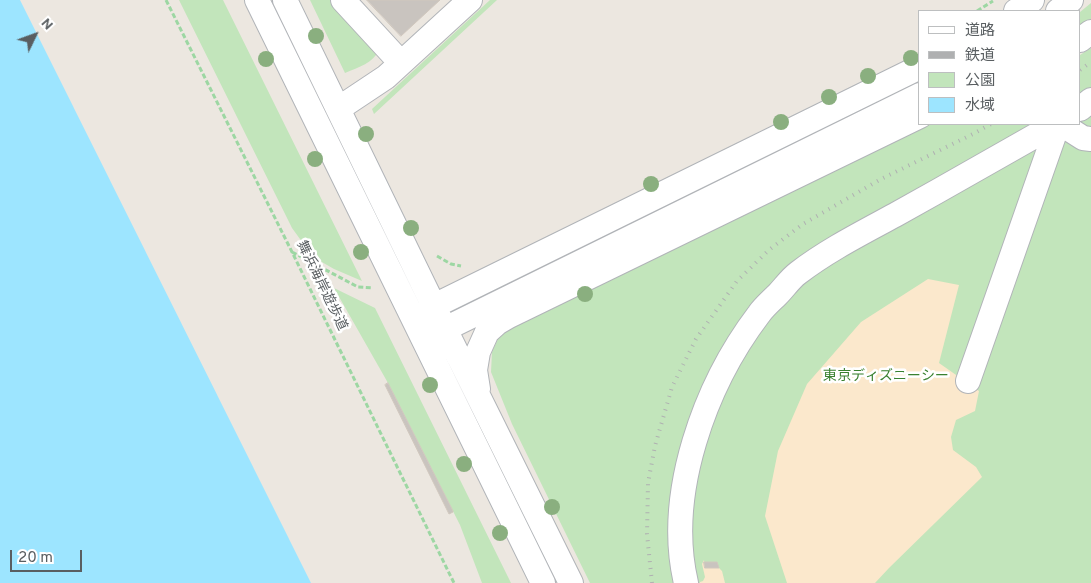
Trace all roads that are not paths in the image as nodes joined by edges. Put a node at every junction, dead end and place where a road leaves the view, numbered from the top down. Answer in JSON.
{"nodes":[{"id":1,"x":257,"y":0,"type":"edge"},
{"id":2,"x":285,"y":0,"type":"edge"},
{"id":3,"x":343,"y":0,"type":"edge"},
{"id":4,"x":470,"y":0,"type":"edge"},
{"id":5,"x":1032,"y":0,"type":"edge"},
{"id":6,"x":1071,"y":0,"type":"edge"},
{"id":7,"x":1017,"y":10,"type":"edge"},
{"id":8,"x":1059,"y":10,"type":"edge"},
{"id":9,"x":401,"y":63,"type":"junction"},
{"id":10,"x":918,"y":69,"type":"edge"},
{"id":11,"x":918,"y":96,"type":"edge"},
{"id":12,"x":338,"y":109,"type":"junction"},
{"id":13,"x":918,"y":117,"type":"edge"},
{"id":14,"x":1056,"y":125,"type":"edge"},
{"id":15,"x":1058,"y":125,"type":"edge"},
{"id":16,"x":1060,"y":125,"type":"edge"},
{"id":17,"x":1091,"y":139,"type":"edge"},
{"id":18,"x":434,"y":306,"type":"junction"},
{"id":19,"x":417,"y":328,"type":"junction"},
{"id":20,"x":445,"y":329,"type":"junction"},
{"id":21,"x":968,"y":382,"type":"dead end"},
{"id":22,"x":479,"y":399,"type":"junction"},
{"id":23,"x":543,"y":583,"type":"edge"},
{"id":24,"x":571,"y":583,"type":"edge"},
{"id":25,"x":686,"y":583,"type":"edge"}],
"edges":[{"from":1,"to":19,"type":"street"},
{"from":2,"to":12,"type":"street"},
{"from":3,"to":9,"type":"street"},
{"from":4,"to":9,"type":"street"},
{"from":5,"to":7,"type":"street"},
{"from":6,"to":8,"type":"street"},
{"from":9,"to":12,"type":"street"},
{"from":10,"to":18,"type":"street"},
{"from":11,"to":20,"type":"street"},
{"from":12,"to":18,"type":"street"},
{"from":13,"to":22,"type":"street"},
{"from":14,"to":25,"type":"street"},
{"from":15,"to":21,"type":"street"},
{"from":16,"to":17,"type":"street"},
{"from":18,"to":19,"type":"street"},
{"from":18,"to":20,"type":"street"},
{"from":19,"to":20,"type":"street"},
{"from":19,"to":23,"type":"street"},
{"from":20,"to":22,"type":"street"},
{"from":22,"to":24,"type":"street"}]}
